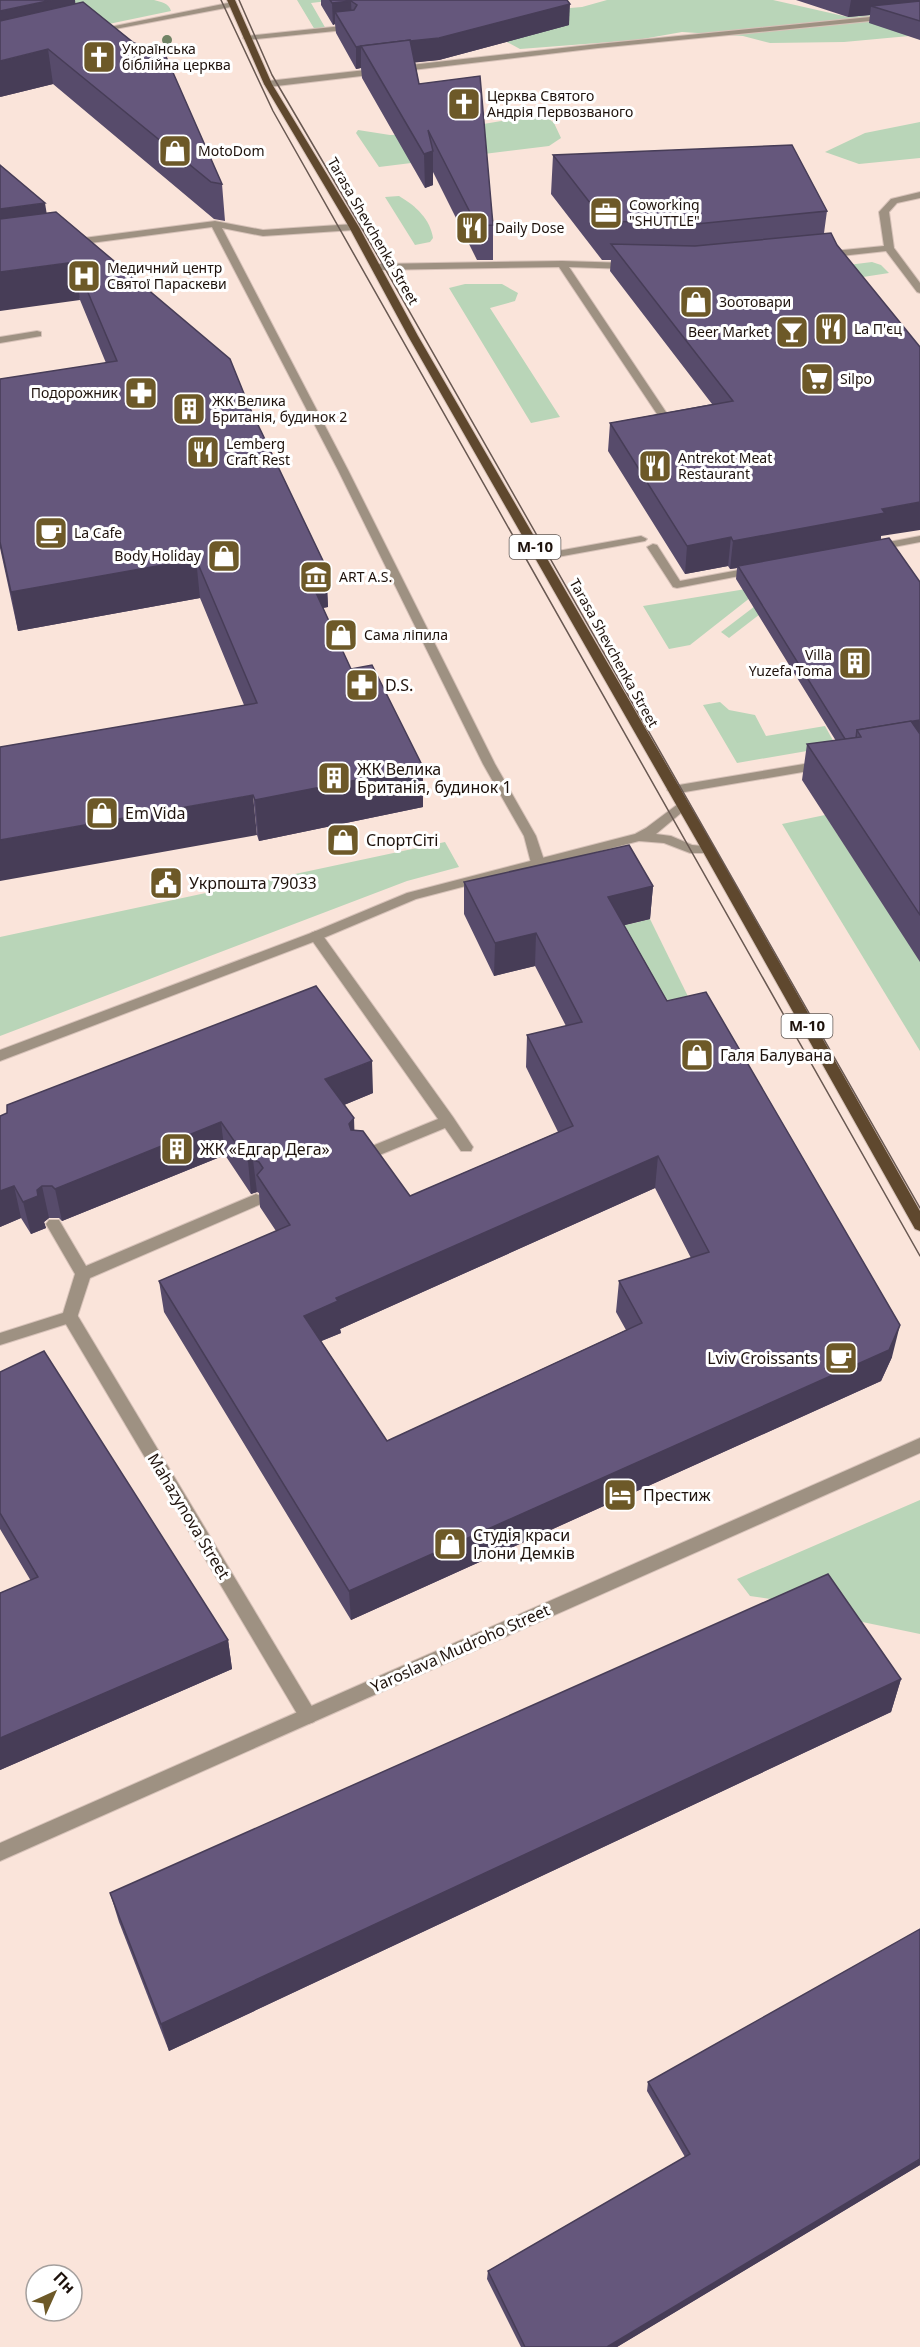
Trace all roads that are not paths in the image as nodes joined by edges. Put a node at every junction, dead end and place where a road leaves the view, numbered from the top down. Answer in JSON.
{"nodes":[{"id":1,"x":232,"y":2,"type":"edge"},
{"id":2,"x":920,"y":15,"type":"edge"},
{"id":3,"x":352,"y":27,"type":"edge"},
{"id":4,"x":85,"y":33,"type":"edge"},
{"id":5,"x":247,"y":38,"type":"junction"},
{"id":6,"x":268,"y":84,"type":"junction"},
{"id":7,"x":920,"y":195,"type":"edge"},
{"id":8,"x":215,"y":224,"type":"junction"},
{"id":9,"x":354,"y":227,"type":"junction"},
{"id":10,"x":61,"y":244,"type":"edge"},
{"id":11,"x":889,"y":248,"type":"junction"},
{"id":12,"x":815,"y":255,"type":"edge"},
{"id":13,"x":562,"y":264,"type":"junction"},
{"id":14,"x":633,"y":266,"type":"edge"},
{"id":15,"x":376,"y":267,"type":"junction"},
{"id":16,"x":920,"y":291,"type":"edge"},
{"id":17,"x":38,"y":334,"type":"dead end"},
{"id":18,"x":0,"y":340,"type":"edge"},
{"id":19,"x":674,"y":430,"type":"edge"},
{"id":20,"x":640,"y":539,"type":"dead end"},
{"id":21,"x":920,"y":539,"type":"edge"},
{"id":22,"x":653,"y":548,"type":"dead end"},
{"id":23,"x":862,"y":550,"type":"edge"},
{"id":24,"x":541,"y":557,"type":"junction"},
{"id":25,"x":770,"y":567,"type":"edge"},
{"id":26,"x":839,"y":762,"type":"edge"},
{"id":27,"x":672,"y":790,"type":"junction"},
{"id":28,"x":682,"y":805,"type":"junction"},
{"id":29,"x":639,"y":837,"type":"junction"},
{"id":30,"x":709,"y":850,"type":"junction"},
{"id":31,"x":538,"y":864,"type":"junction"},
{"id":32,"x":316,"y":936,"type":"junction"},
{"id":33,"x":0,"y":1056,"type":"edge"},
{"id":34,"x":448,"y":1121,"type":"junction"},
{"id":35,"x":466,"y":1147,"type":"dead end"},
{"id":36,"x":360,"y":1157,"type":"edge"},
{"id":37,"x":256,"y":1200,"type":"dead end"},
{"id":38,"x":54,"y":1224,"type":"edge"},
{"id":39,"x":920,"y":1225,"type":"edge"},
{"id":40,"x":83,"y":1274,"type":"junction"},
{"id":41,"x":70,"y":1317,"type":"junction"},
{"id":42,"x":0,"y":1340,"type":"edge"},
{"id":43,"x":920,"y":1445,"type":"edge"},
{"id":44,"x":308,"y":1716,"type":"junction"},
{"id":45,"x":0,"y":1852,"type":"edge"}],
"edges":[{"from":1,"to":4,"type":"street"},
{"from":1,"to":5,"type":"main road","name":"Tarasa Shevchenka Street","number":"М-10"},
{"from":2,"to":6,"type":"street"},
{"from":3,"to":5,"type":"street"},
{"from":5,"to":6,"type":"main road","name":"Tarasa Shevchenka Street","number":"М-10"},
{"from":6,"to":9,"type":"main road","name":"Tarasa Shevchenka Street","number":"М-10"},
{"from":7,"to":11,"type":"street"},
{"from":8,"to":9,"type":"street"},
{"from":8,"to":10,"type":"street"},
{"from":8,"to":31,"type":"street"},
{"from":9,"to":15,"type":"main road","name":"Tarasa Shevchenka Street","number":"М-10"},
{"from":11,"to":12,"type":"street"},
{"from":11,"to":16,"type":"street"},
{"from":13,"to":14,"type":"street"},
{"from":13,"to":15,"type":"street"},
{"from":13,"to":19,"type":"street"},
{"from":15,"to":24,"type":"main road","name":"Tarasa Shevchenka Street","number":"М-10"},
{"from":17,"to":18,"type":"street"},
{"from":20,"to":24,"type":"street"},
{"from":21,"to":23,"type":"street"},
{"from":22,"to":25,"type":"street"},
{"from":24,"to":27,"type":"main road","name":"Tarasa Shevchenka Street","number":"М-10"},
{"from":26,"to":27,"type":"street"},
{"from":27,"to":28,"type":"main road","name":"Tarasa Shevchenka Street","number":"М-10"},
{"from":28,"to":29,"type":"street"},
{"from":28,"to":30,"type":"main road","name":"Tarasa Shevchenka Street","number":"М-10"},
{"from":29,"to":30,"type":"street"},
{"from":29,"to":31,"type":"street"},
{"from":30,"to":39,"type":"main road","name":"Tarasa Shevchenka Street","number":"М-10"},
{"from":31,"to":32,"type":"street"},
{"from":32,"to":33,"type":"street"},
{"from":32,"to":34,"type":"street"},
{"from":34,"to":35,"type":"street"},
{"from":34,"to":36,"type":"street"},
{"from":37,"to":40,"type":"street"},
{"from":38,"to":40,"type":"street"},
{"from":40,"to":41,"type":"street"},
{"from":41,"to":42,"type":"street"},
{"from":41,"to":44,"type":"street","name":"Mahazynova Street"},
{"from":43,"to":44,"type":"street","name":"Yaroslava Mudroho Street"},
{"from":44,"to":45,"type":"street","name":"Yaroslava Mudroho Street"}]}
